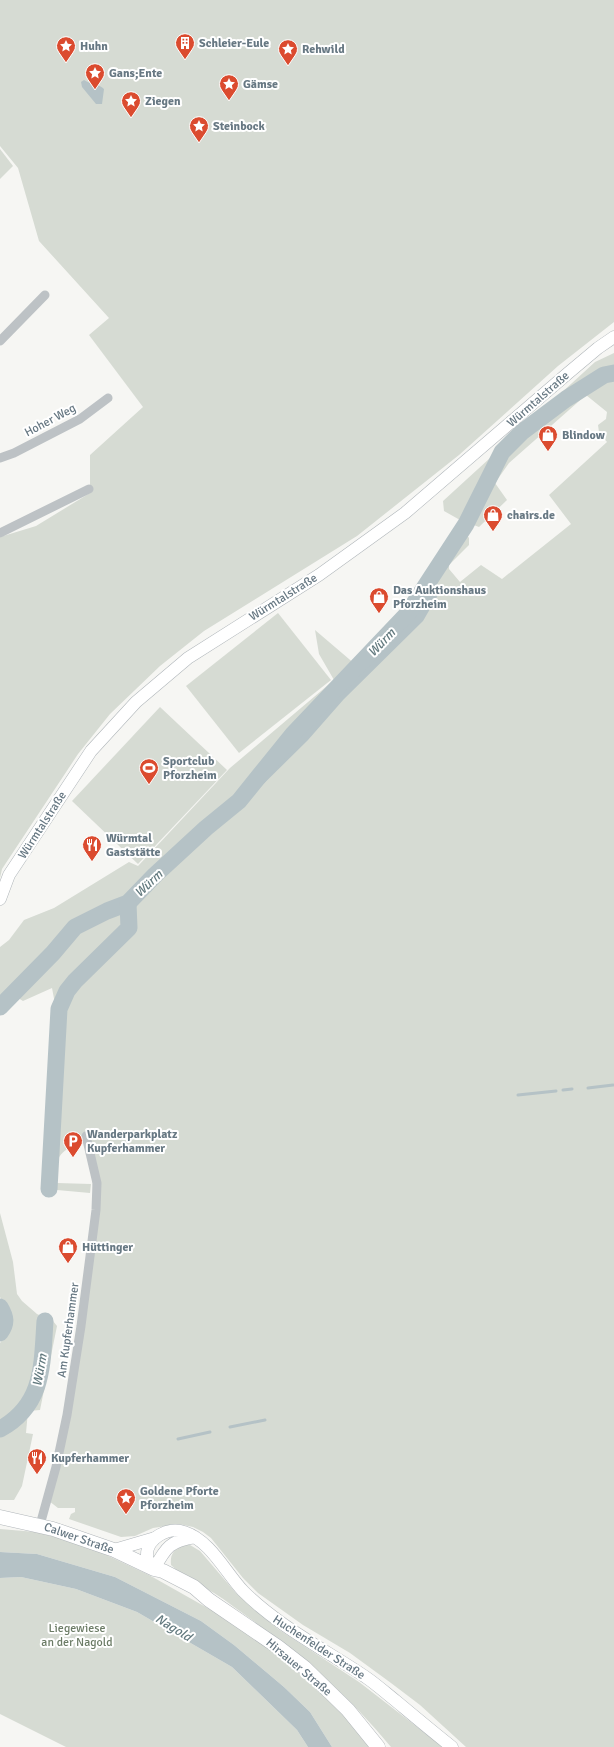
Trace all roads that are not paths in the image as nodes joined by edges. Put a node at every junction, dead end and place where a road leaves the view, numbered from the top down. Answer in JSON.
{"nodes":[{"id":1,"x":45,"y":295,"type":"dead end"},
{"id":2,"x":614,"y":337,"type":"edge"},
{"id":3,"x":0,"y":341,"type":"edge"},
{"id":4,"x":108,"y":398,"type":"dead end"},
{"id":5,"x":0,"y":458,"type":"edge"},
{"id":6,"x":89,"y":489,"type":"dead end"},
{"id":7,"x":0,"y":533,"type":"edge"},
{"id":8,"x":0,"y":899,"type":"edge"},
{"id":9,"x":86,"y":1136,"type":"dead end"},
{"id":10,"x":0,"y":1517,"type":"edge"},
{"id":11,"x":40,"y":1525,"type":"junction"},
{"id":12,"x":195,"y":1537,"type":"junction"},
{"id":13,"x":155,"y":1538,"type":"junction"},
{"id":14,"x":114,"y":1550,"type":"junction"},
{"id":15,"x":154,"y":1569,"type":"junction"},
{"id":16,"x":378,"y":1747,"type":"edge"},
{"id":17,"x":452,"y":1747,"type":"edge"}],
"edges":[{"from":1,"to":3,"type":"street"},
{"from":2,"to":8,"type":"main road","name":"Würmtalstraße"},
{"from":4,"to":5,"type":"street","name":"Hoher Weg"},
{"from":6,"to":7,"type":"street"},
{"from":9,"to":11,"type":"street","name":"Am Kupferhammer"},
{"from":10,"to":11,"type":"main road","name":"Calwer Straße"},
{"from":11,"to":14,"type":"main road","name":"Calwer Straße"},
{"from":12,"to":13,"type":"main road","name":"Huchenfelder Straße"},
{"from":12,"to":15,"type":"main road"},
{"from":12,"to":17,"type":"main road","name":"Huchenfelder Straße"},
{"from":13,"to":14,"type":"main road","name":"Huchenfelder Straße"},
{"from":13,"to":15,"type":"main road"},
{"from":14,"to":15,"type":"main road","name":"Calwer Straße"},
{"from":15,"to":16,"type":"main road","name":"Hirsauer Straße"}]}
